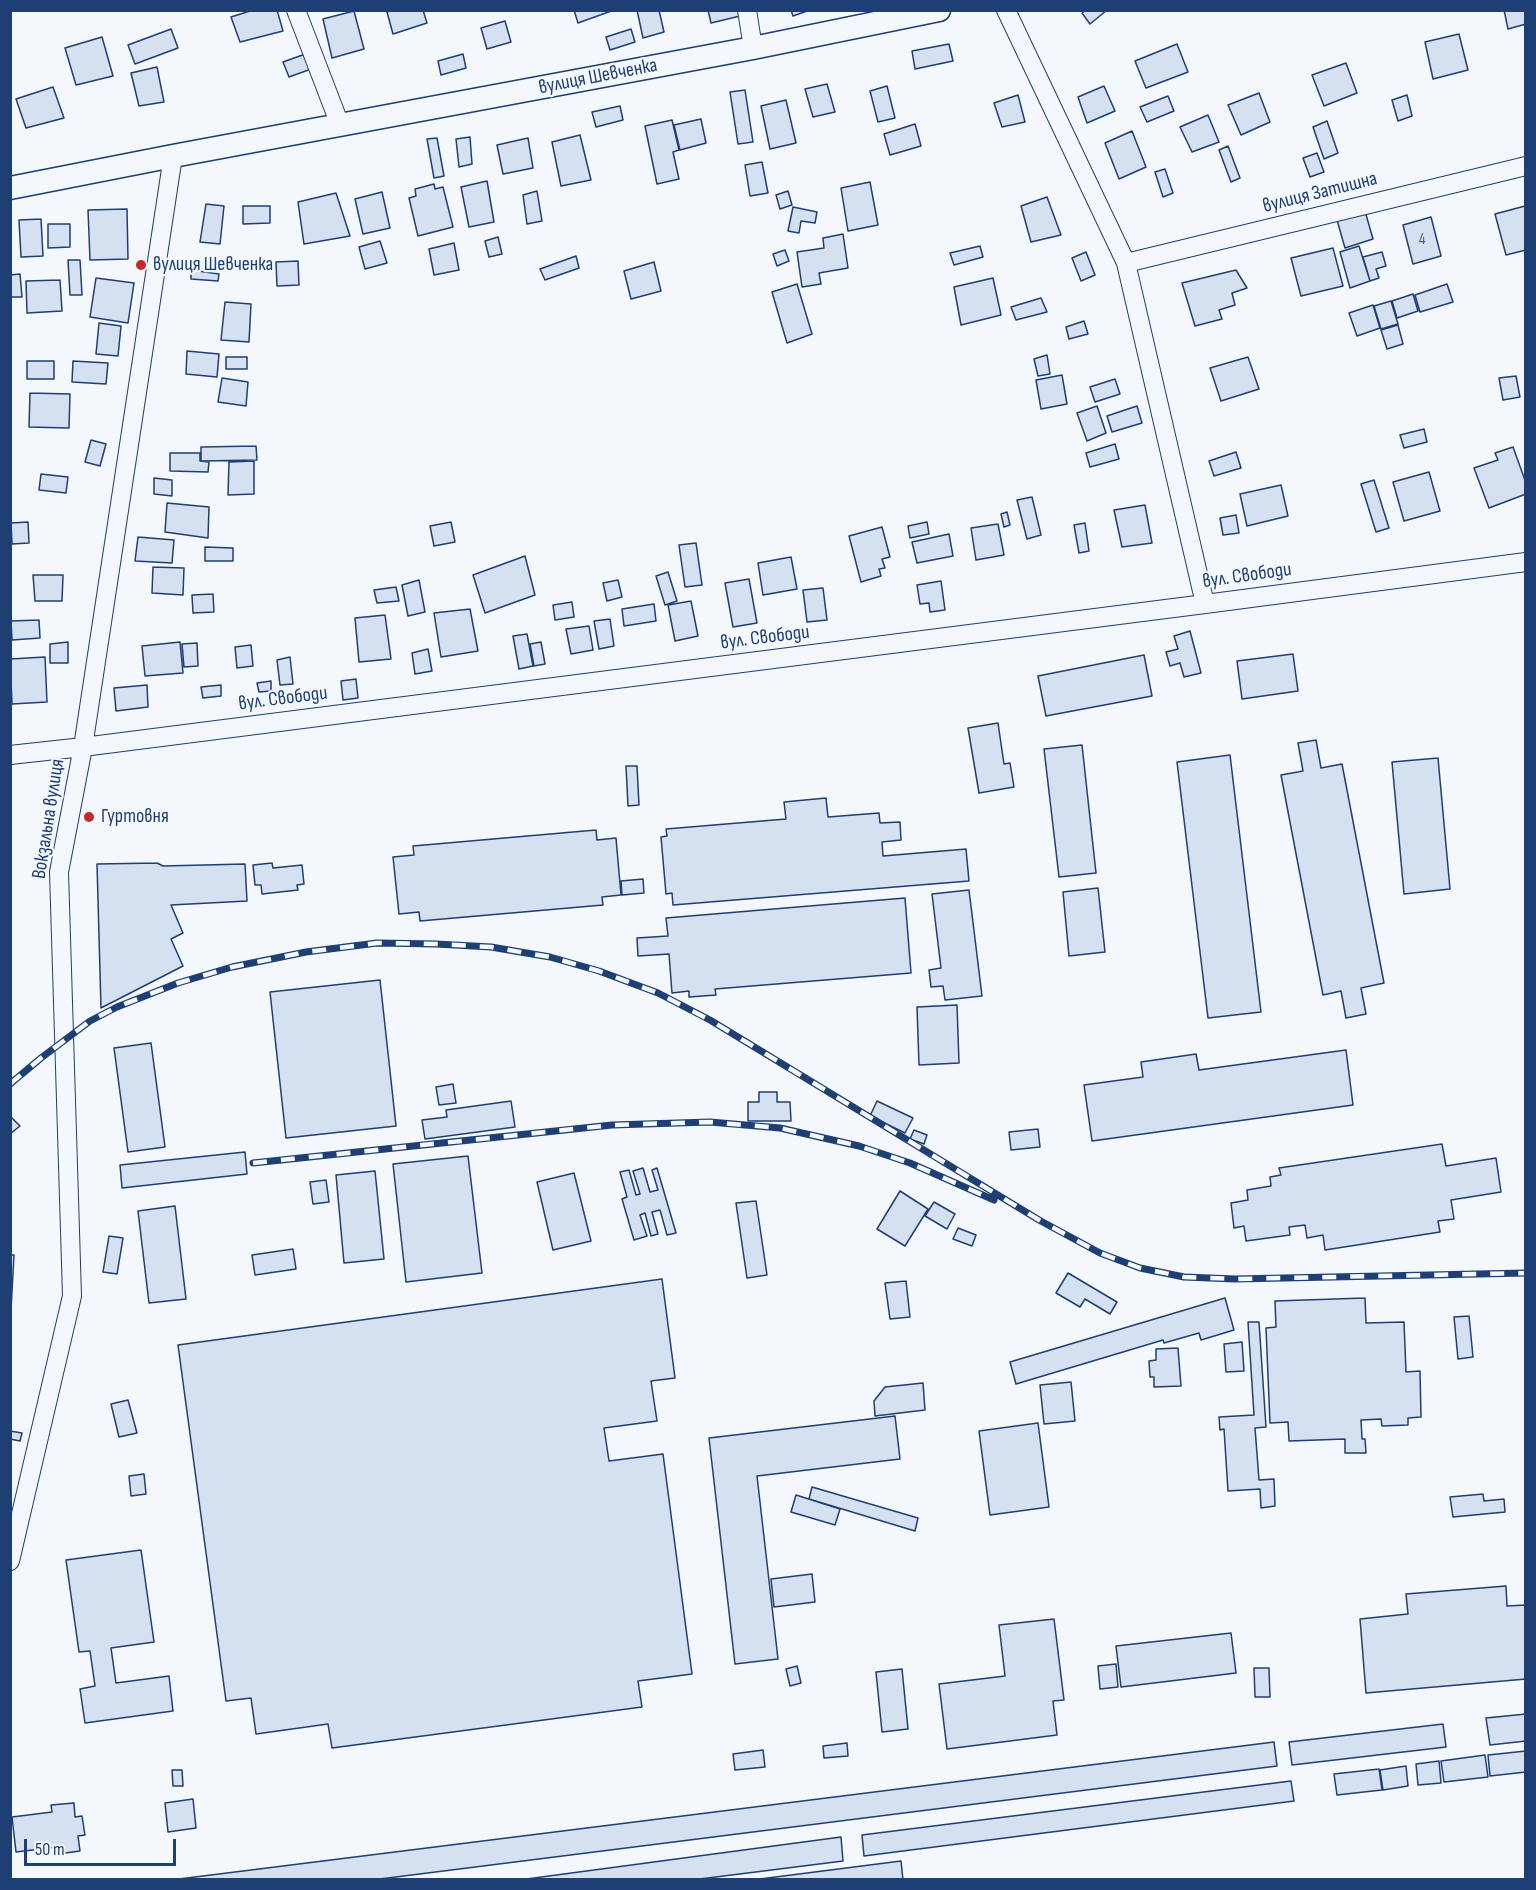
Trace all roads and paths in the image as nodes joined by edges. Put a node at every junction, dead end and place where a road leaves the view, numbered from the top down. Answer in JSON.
{"nodes":[{"id":1,"x":297,"y":10,"type":"edge"},
{"id":2,"x":747,"y":10,"type":"edge"},
{"id":3,"x":939,"y":10,"type":"edge"},
{"id":4,"x":1006,"y":10,"type":"edge"},
{"id":5,"x":753,"y":48,"type":"junction"},
{"id":6,"x":340,"y":125,"type":"junction"},
{"id":7,"x":173,"y":156,"type":"junction"},
{"id":8,"x":1526,"y":166,"type":"edge"},
{"id":9,"x":10,"y":188,"type":"edge"},
{"id":10,"x":1126,"y":263,"type":"junction"},
{"id":11,"x":1526,"y":562,"type":"edge"},
{"id":12,"x":1205,"y":604,"type":"junction"},
{"id":13,"x":83,"y":747,"type":"junction"},
{"id":14,"x":10,"y":755,"type":"edge"},
{"id":15,"x":10,"y":1561,"type":"edge"}],
"edges":[{"from":1,"to":6,"type":"street"},
{"from":2,"to":5,"type":"street"},
{"from":3,"to":5,"type":"street","name":"вулиця Шевченка"},
{"from":4,"to":10,"type":"street"},
{"from":5,"to":6,"type":"street","name":"вулиця Шевченка"},
{"from":6,"to":7,"type":"street","name":"вулиця Шевченка"},
{"from":7,"to":9,"type":"street","name":"вулиця Шевченка"},
{"from":7,"to":13,"type":"street","name":"Вокзальна вулиця"},
{"from":8,"to":10,"type":"street","name":"вулиця Затишна"},
{"from":10,"to":12,"type":"street"},
{"from":11,"to":12,"type":"street","name":"вул. Свободи"},
{"from":12,"to":13,"type":"street","name":"вул. Свободи"},
{"from":13,"to":14,"type":"street","name":"вул. Свободи"},
{"from":13,"to":15,"type":"street","name":"Вокзальна вулиця"}]}
